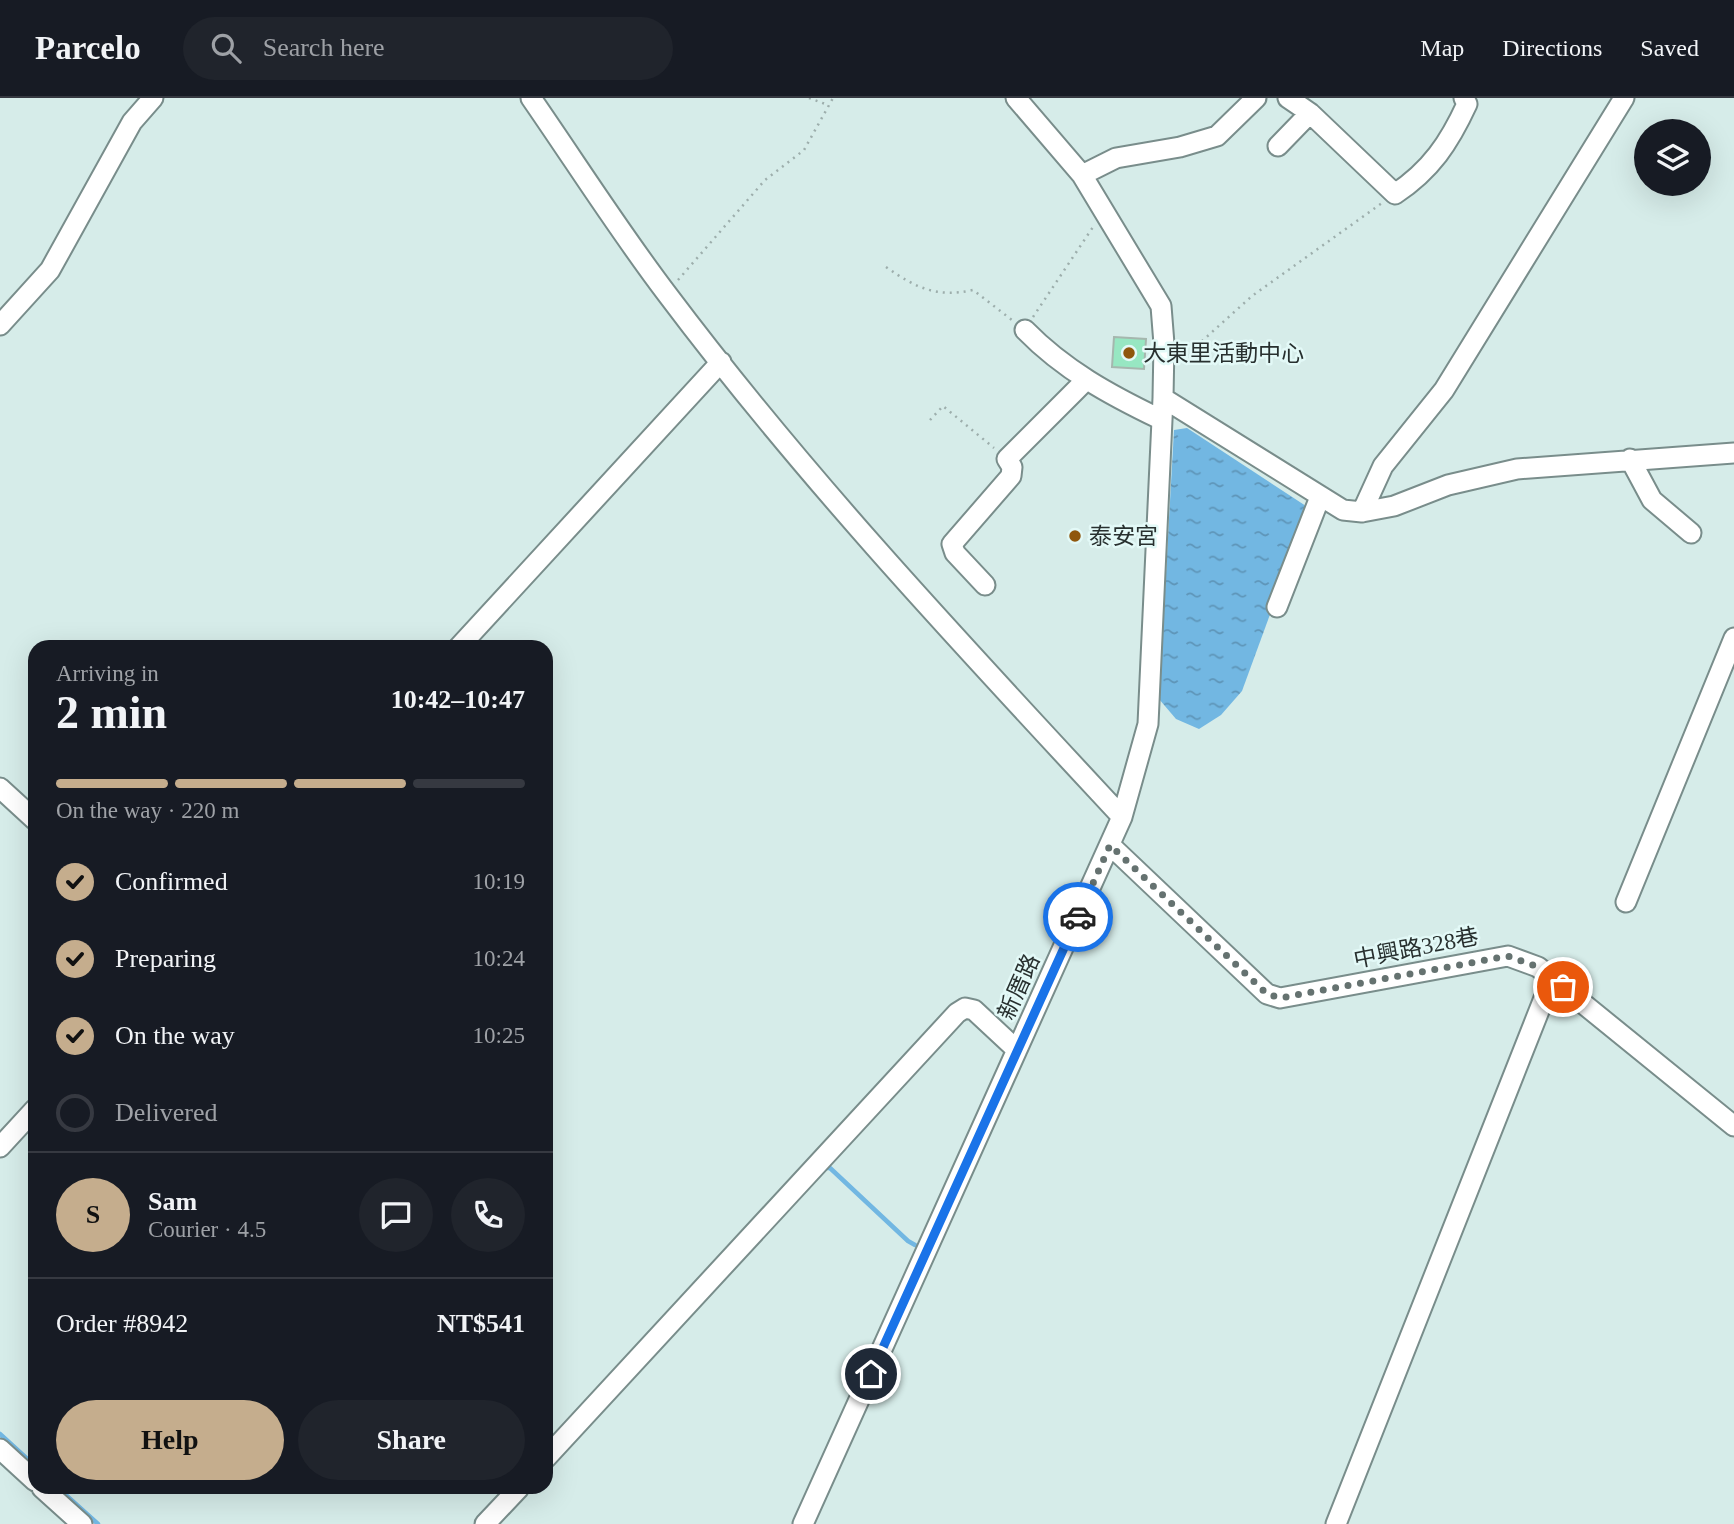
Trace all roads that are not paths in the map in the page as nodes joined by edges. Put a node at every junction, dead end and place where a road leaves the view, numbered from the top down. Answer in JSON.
{"nodes":[{"id":1,"x":153,"y":98,"type":"edge"},
{"id":2,"x":531,"y":98,"type":"edge"},
{"id":3,"x":1016,"y":98,"type":"edge"},
{"id":4,"x":1256,"y":98,"type":"edge"},
{"id":5,"x":1288,"y":98,"type":"edge"},
{"id":6,"x":1464,"y":98,"type":"edge"},
{"id":7,"x":1624,"y":98,"type":"edge"},
{"id":8,"x":1310,"y":113,"type":"junction"},
{"id":9,"x":1279,"y":146,"type":"dead end"},
{"id":10,"x":1082,"y":175,"type":"junction"},
{"id":11,"x":0,"y":325,"type":"edge"},
{"id":12,"x":1025,"y":330,"type":"road end"},
{"id":13,"x":721,"y":362,"type":"junction"},
{"id":14,"x":1086,"y":380,"type":"junction"},
{"id":15,"x":1163,"y":398,"type":"junction"},
{"id":16,"x":1160,"y":419,"type":"junction"},
{"id":17,"x":1734,"y":453,"type":"edge"},
{"id":18,"x":1630,"y":459,"type":"junction"},
{"id":19,"x":1320,"y":497,"type":"junction"},
{"id":20,"x":1362,"y":512,"type":"junction"},
{"id":21,"x":1691,"y":533,"type":"dead end"},
{"id":22,"x":985,"y":585,"type":"dead end"},
{"id":23,"x":1277,"y":607,"type":"dead end"},
{"id":24,"x":1734,"y":638,"type":"edge"},
{"id":25,"x":465,"y":640,"type":"edge"},
{"id":26,"x":0,"y":788,"type":"edge"},
{"id":27,"x":28,"y":814,"type":"edge"},
{"id":28,"x":1122,"y":817,"type":"junction"},
{"id":29,"x":1110,"y":845,"type":"junction"},
{"id":30,"x":1626,"y":902,"type":"dead end"},
{"id":31,"x":1552,"y":978,"type":"junction"},
{"id":32,"x":1017,"y":1050,"type":"junction"},
{"id":33,"x":28,"y":1117,"type":"edge"},
{"id":34,"x":1734,"y":1126,"type":"edge"},
{"id":35,"x":0,"y":1147,"type":"edge"},
{"id":36,"x":0,"y":1449,"type":"edge"},
{"id":37,"x":553,"y":1450,"type":"edge"},
{"id":38,"x":28,"y":1475,"type":"edge"},
{"id":39,"x":49,"y":1494,"type":"edge"},
{"id":40,"x":513,"y":1494,"type":"edge"},
{"id":41,"x":82,"y":1524,"type":"edge"},
{"id":42,"x":485,"y":1524,"type":"edge"},
{"id":43,"x":803,"y":1524,"type":"edge"},
{"id":44,"x":1336,"y":1524,"type":"edge"}],
"edges":[{"from":1,"to":11,"type":"street"},
{"from":2,"to":13,"type":"street"},
{"from":3,"to":10,"type":"street","name":"新厝路"},
{"from":4,"to":10,"type":"street"},
{"from":5,"to":8,"type":"street"},
{"from":6,"to":8,"type":"street"},
{"from":7,"to":20,"type":"street"},
{"from":8,"to":9,"type":"street"},
{"from":10,"to":15,"type":"street","name":"新厝路"},
{"from":12,"to":14,"type":"street"},
{"from":13,"to":25,"type":"street"},
{"from":13,"to":28,"type":"street"},
{"from":14,"to":16,"type":"street"},
{"from":14,"to":22,"type":"street"},
{"from":15,"to":16,"type":"street","name":"新厝路"},
{"from":15,"to":19,"type":"street"},
{"from":16,"to":28,"type":"street","name":"新厝路"},
{"from":17,"to":18,"type":"street"},
{"from":18,"to":20,"type":"street"},
{"from":18,"to":21,"type":"street"},
{"from":19,"to":20,"type":"street"},
{"from":19,"to":23,"type":"street"},
{"from":24,"to":30,"type":"street"},
{"from":26,"to":27,"type":"street"},
{"from":28,"to":29,"type":"street","name":"新厝路"},
{"from":29,"to":31,"type":"street","name":"中興路328巷"},
{"from":29,"to":32,"type":"street","name":"新厝路"},
{"from":31,"to":34,"type":"street","name":"中興路328巷"},
{"from":31,"to":44,"type":"street"},
{"from":32,"to":37,"type":"street"},
{"from":32,"to":43,"type":"street","name":"新厝路"},
{"from":33,"to":35,"type":"street"},
{"from":36,"to":38,"type":"street"},
{"from":39,"to":41,"type":"street"},
{"from":40,"to":42,"type":"street"}]}
